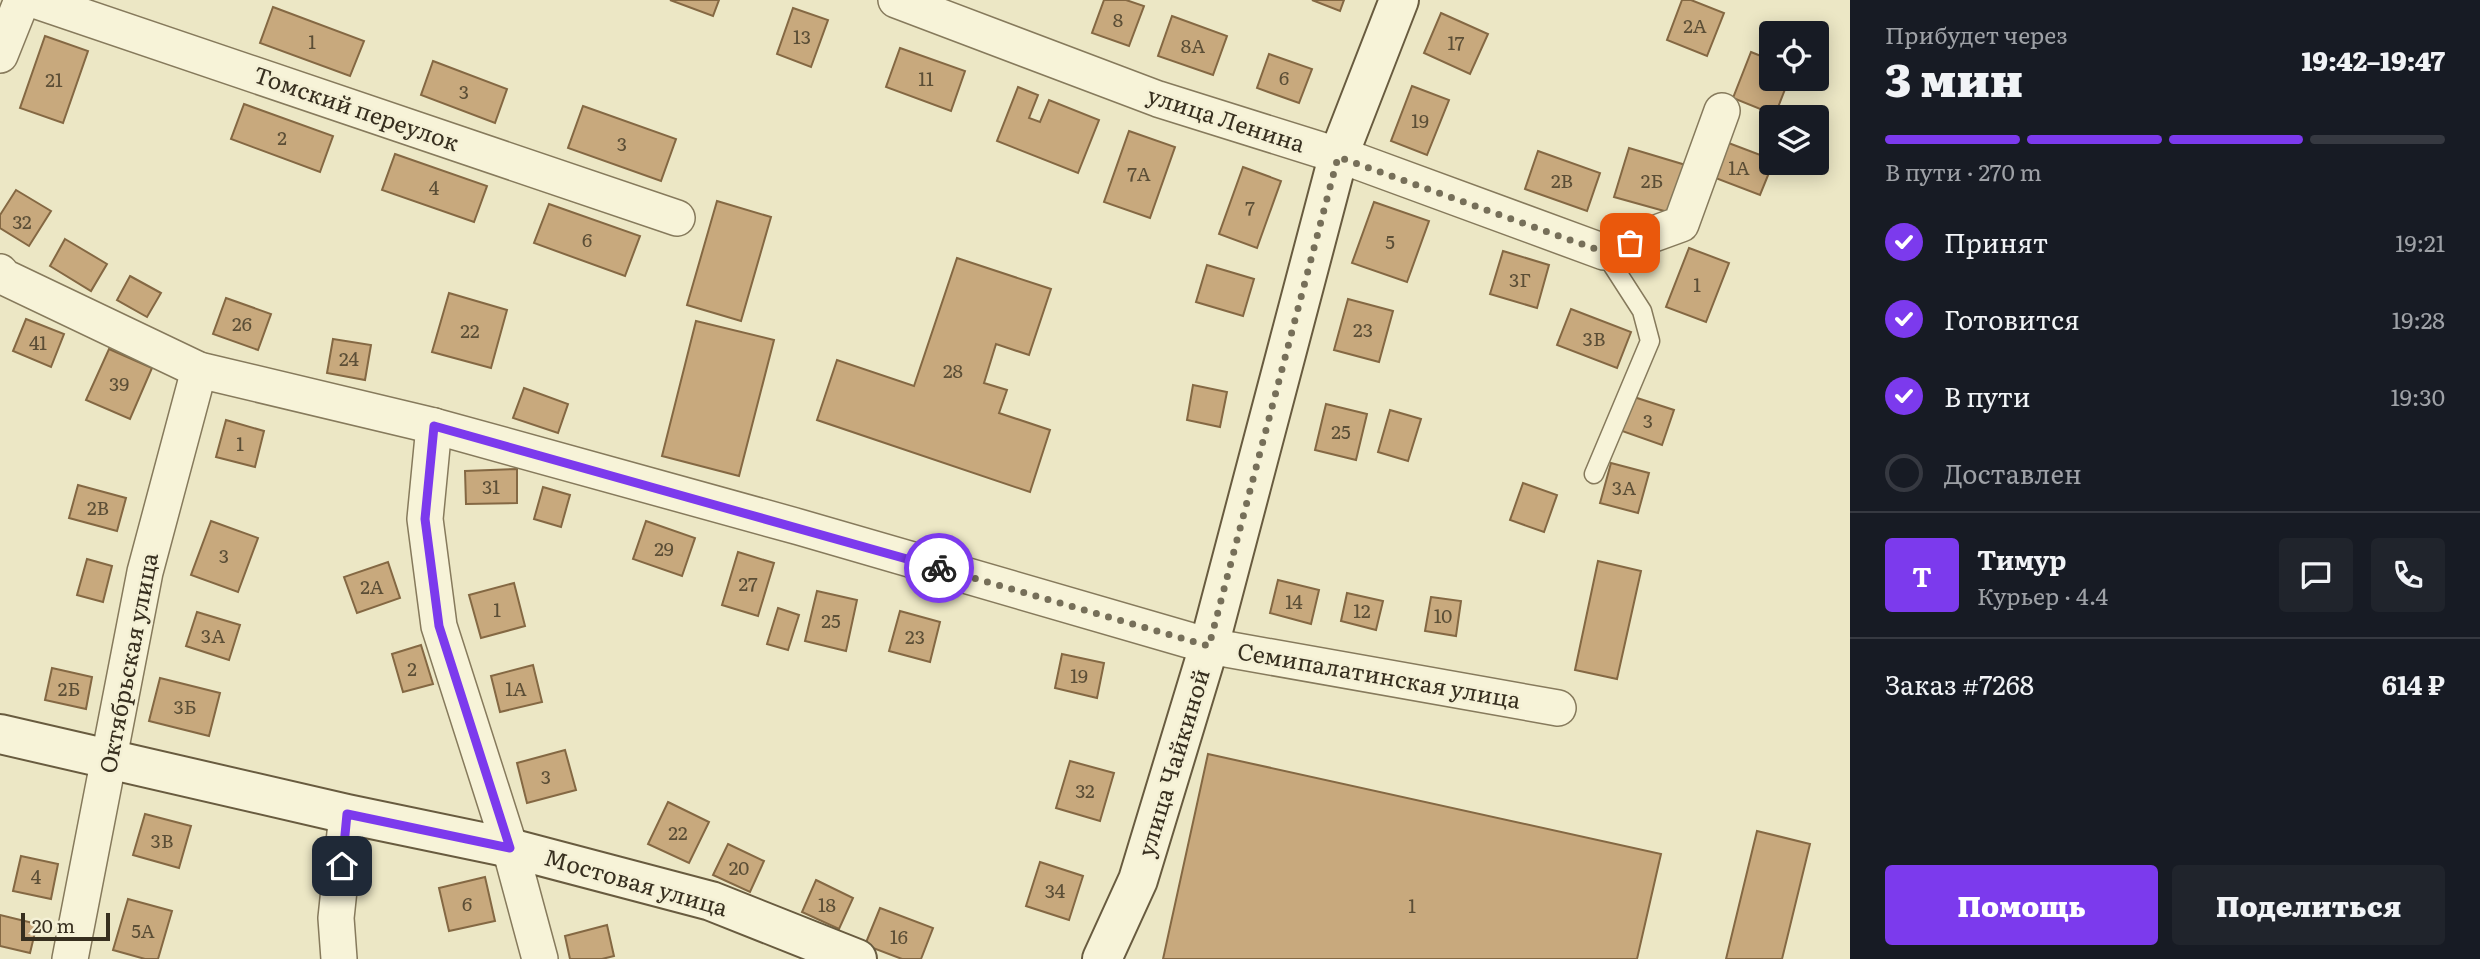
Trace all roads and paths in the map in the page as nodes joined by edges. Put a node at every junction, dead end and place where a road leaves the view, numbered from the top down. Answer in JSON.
{"nodes":[{"id":1,"x":22,"y":0,"type":"edge"},
{"id":2,"x":34,"y":0,"type":"edge"},
{"id":3,"x":896,"y":0,"type":"edge"},
{"id":4,"x":1399,"y":0,"type":"edge"},
{"id":5,"x":0,"y":55,"type":"edge"},
{"id":6,"x":1722,"y":111,"type":"dead end"},
{"id":7,"x":1338,"y":157,"type":"junction"},
{"id":8,"x":677,"y":218,"type":"dead end"},
{"id":9,"x":1604,"y":252,"type":"junction"},
{"id":10,"x":0,"y":272,"type":"edge"},
{"id":11,"x":199,"y":370,"type":"junction"},
{"id":12,"x":434,"y":426,"type":"junction"},
{"id":13,"x":1594,"y":474,"type":"dead end"},
{"id":14,"x":1209,"y":646,"type":"junction"},
{"id":15,"x":1558,"y":708,"type":"dead end"},
{"id":16,"x":0,"y":734,"type":"edge"},
{"id":17,"x":109,"y":758,"type":"junction"},
{"id":18,"x":347,"y":814,"type":"junction"},
{"id":19,"x":510,"y":848,"type":"junction"},
{"id":20,"x":70,"y":959,"type":"edge"},
{"id":21,"x":339,"y":959,"type":"edge"},
{"id":22,"x":540,"y":959,"type":"edge"},
{"id":23,"x":857,"y":959,"type":"edge"},
{"id":24,"x":1102,"y":959,"type":"edge"}],
"edges":[{"from":1,"to":5,"type":"street"},
{"from":2,"to":8,"type":"street","name":"Томский переулок"},
{"from":3,"to":7,"type":"street","name":"улица Ленина"},
{"from":4,"to":7,"type":"street","name":"улица Чайкиной"},
{"from":6,"to":9,"type":"street"},
{"from":7,"to":9,"type":"street","name":"улица Ленина"},
{"from":7,"to":14,"type":"street","name":"улица Чайкиной"},
{"from":9,"to":13,"type":"lane"},
{"from":10,"to":11,"type":"street","name":"Семипалатинская улица"},
{"from":11,"to":12,"type":"street","name":"Семипалатинская улица"},
{"from":11,"to":17,"type":"street","name":"Октябрьская улица"},
{"from":12,"to":14,"type":"street","name":"Семипалатинская улица"},
{"from":12,"to":19,"type":"street"},
{"from":14,"to":15,"type":"street","name":"Семипалатинская улица"},
{"from":14,"to":24,"type":"street","name":"улица Чайкиной"},
{"from":16,"to":17,"type":"street","name":"Мостовая улица"},
{"from":17,"to":18,"type":"street","name":"Мостовая улица"},
{"from":17,"to":20,"type":"street","name":"Октябрьская улица"},
{"from":18,"to":19,"type":"street","name":"Мостовая улица"},
{"from":18,"to":21,"type":"street"},
{"from":19,"to":22,"type":"street"},
{"from":19,"to":23,"type":"street","name":"Мостовая улица"}]}
